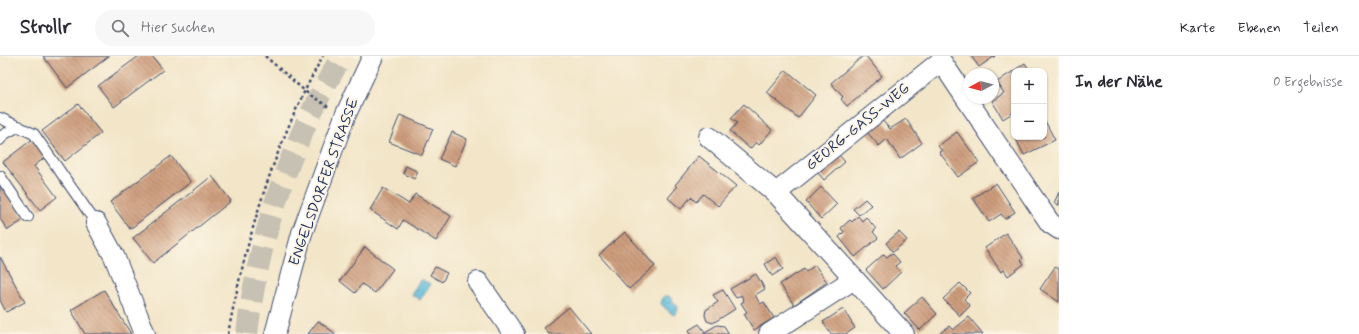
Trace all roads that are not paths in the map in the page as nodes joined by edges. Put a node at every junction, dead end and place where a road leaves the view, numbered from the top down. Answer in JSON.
{"nodes":[{"id":1,"x":373,"y":56,"type":"edge"},
{"id":2,"x":0,"y":118,"type":"edge"},
{"id":3,"x":19,"y":126,"type":"junction"},
{"id":4,"x":709,"y":137,"type":"dead end"},
{"id":5,"x":0,"y":140,"type":"edge"},
{"id":6,"x":0,"y":176,"type":"edge"},
{"id":7,"x":776,"y":193,"type":"junction"},
{"id":8,"x":28,"y":217,"type":"dead end"},
{"id":9,"x":96,"y":223,"type":"joint"},
{"id":10,"x":1059,"y":229,"type":"edge"},
{"id":11,"x":854,"y":279,"type":"junction"},
{"id":12,"x":478,"y":282,"type":"dead end"},
{"id":13,"x":145,"y":334,"type":"edge"},
{"id":14,"x":275,"y":334,"type":"edge"},
{"id":15,"x":514,"y":334,"type":"edge"},
{"id":16,"x":769,"y":334,"type":"edge"},
{"id":17,"x":904,"y":334,"type":"edge"}],
"edges":[{"from":1,"to":14,"type":"street","name":"ENGELSDORFER STRASSE"},
{"from":2,"to":3,"type":"lane"},
{"from":3,"to":5,"type":"lane"},
{"from":3,"to":9,"type":"lane"},
{"from":4,"to":7,"type":"street"},
{"from":6,"to":8,"type":"lane"},
{"from":7,"to":10,"type":"street","name":"GEORG-GASS-WEG"},
{"from":7,"to":11,"type":"street"},
{"from":9,"to":13,"type":"street"},
{"from":11,"to":16,"type":"street"},
{"from":11,"to":17,"type":"street"},
{"from":12,"to":15,"type":"street"}]}
